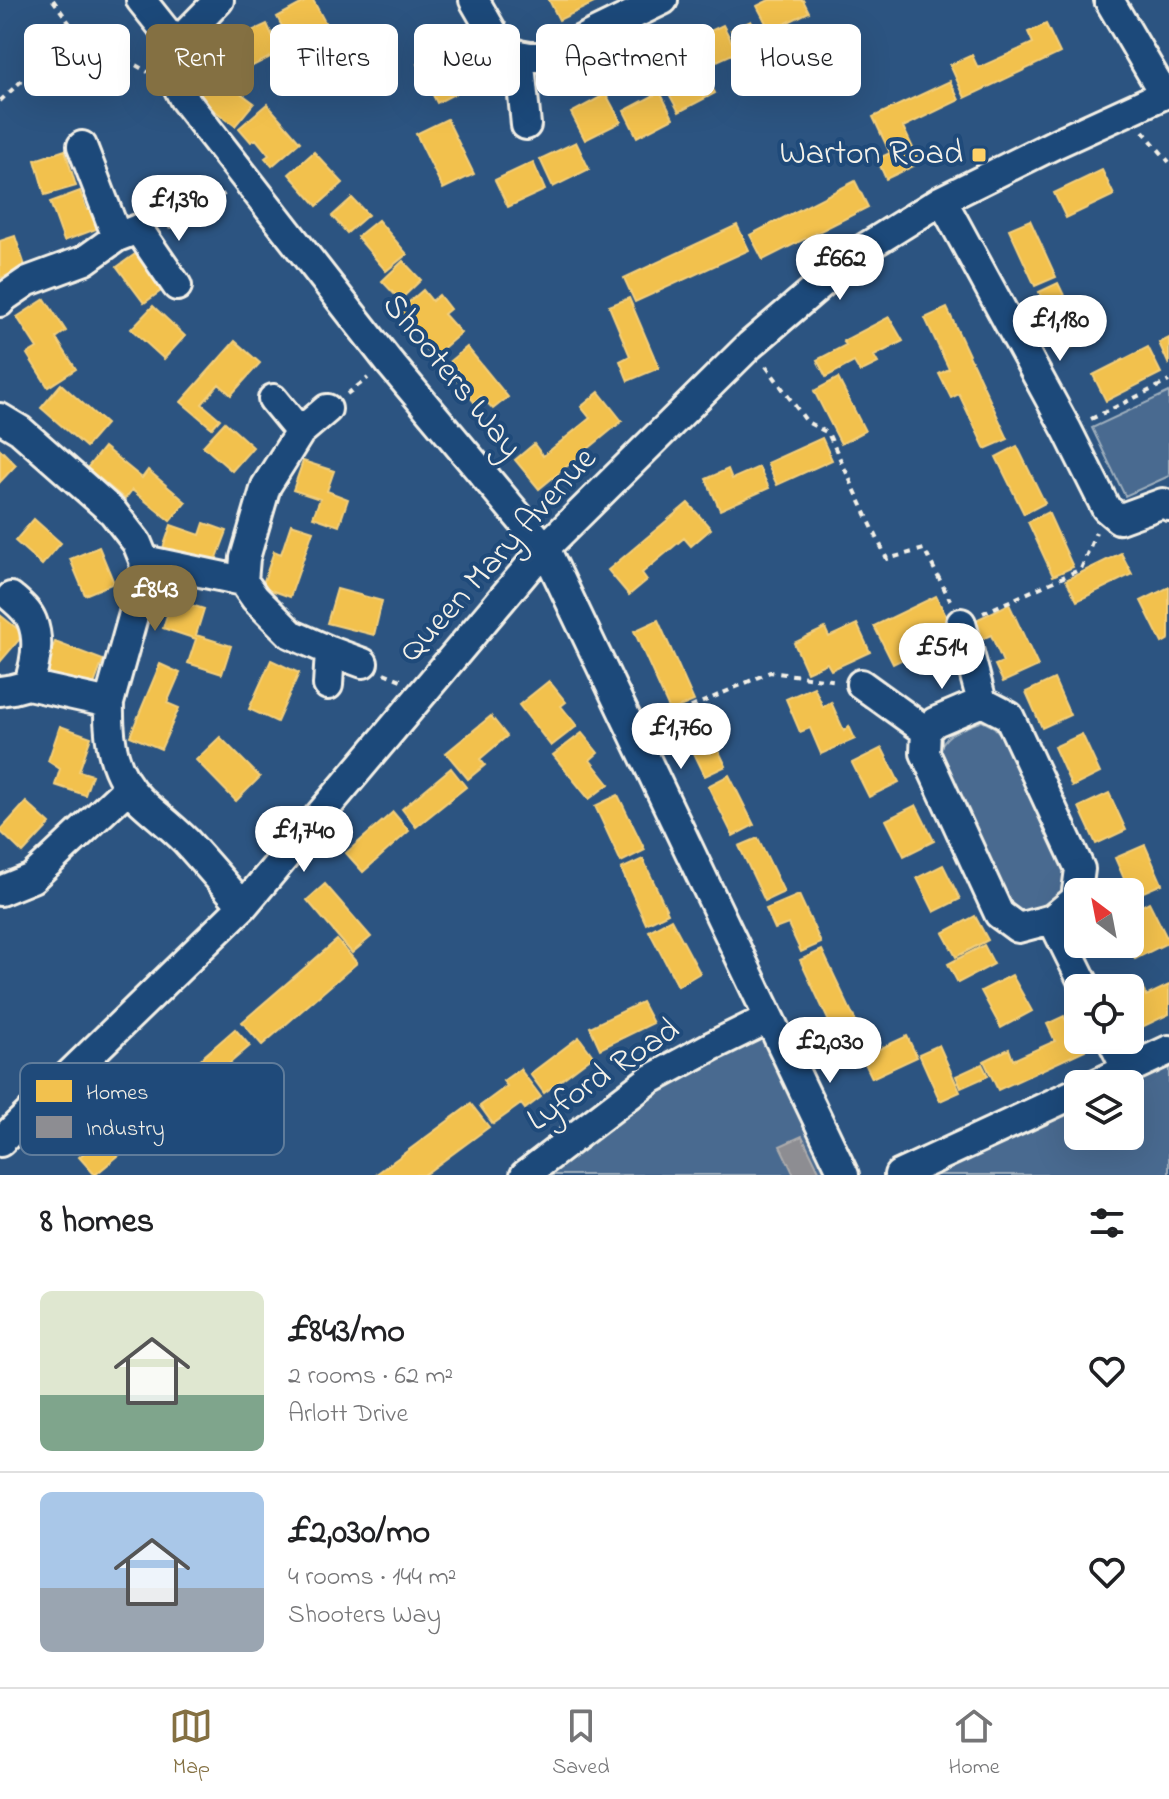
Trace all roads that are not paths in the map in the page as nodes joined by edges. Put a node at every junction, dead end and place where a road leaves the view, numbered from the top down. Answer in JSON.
{"nodes":[{"id":1,"x":141,"y":0,"type":"edge"},
{"id":2,"x":219,"y":0,"type":"edge"},
{"id":3,"x":474,"y":0,"type":"edge"},
{"id":4,"x":663,"y":0,"type":"edge"},
{"id":5,"x":1109,"y":0,"type":"edge"},
{"id":6,"x":160,"y":24,"type":"edge"},
{"id":7,"x":196,"y":24,"type":"edge"},
{"id":8,"x":488,"y":24,"type":"edge"},
{"id":9,"x":520,"y":55,"type":"edge"},
{"id":10,"x":520,"y":65,"type":"edge"},
{"id":11,"x":1166,"y":93,"type":"edge"},
{"id":12,"x":180,"y":96,"type":"edge"},
{"id":13,"x":526,"y":125,"type":"dead end"},
{"id":14,"x":82,"y":146,"type":"dead end"},
{"id":15,"x":942,"y":200,"type":"junction"},
{"id":16,"x":128,"y":233,"type":"junction"},
{"id":17,"x":177,"y":286,"type":"dead end"},
{"id":18,"x":0,"y":302,"type":"edge"},
{"id":19,"x":273,"y":399,"type":"dead end"},
{"id":20,"x":327,"y":409,"type":"road end"},
{"id":21,"x":0,"y":418,"type":"edge"},
{"id":22,"x":300,"y":432,"type":"junction"},
{"id":23,"x":1169,"y":506,"type":"edge"},
{"id":24,"x":545,"y":548,"type":"junction"},
{"id":25,"x":144,"y":560,"type":"junction"},
{"id":26,"x":243,"y":581,"type":"junction"},
{"id":27,"x":11,"y":597,"type":"dead end"},
{"id":28,"x":961,"y":623,"type":"road end"},
{"id":29,"x":330,"y":651,"type":"junction"},
{"id":30,"x":363,"y":663,"type":"road end"},
{"id":31,"x":861,"y":684,"type":"road end"},
{"id":32,"x":28,"y":685,"type":"junction"},
{"id":33,"x":328,"y":685,"type":"dead end"},
{"id":34,"x":0,"y":691,"type":"edge"},
{"id":35,"x":982,"y":702,"type":"junction"},
{"id":36,"x":109,"y":703,"type":"junction"},
{"id":37,"x":926,"y":731,"type":"junction"},
{"id":38,"x":129,"y":787,"type":"junction"},
{"id":39,"x":0,"y":891,"type":"edge"},
{"id":40,"x":243,"y":906,"type":"junction"},
{"id":41,"x":1052,"y":919,"type":"junction"},
{"id":42,"x":1079,"y":974,"type":"edge"},
{"id":43,"x":769,"y":1018,"type":"junction"},
{"id":44,"x":1169,"y":1050,"type":"edge"},
{"id":45,"x":1119,"y":1054,"type":"edge"},
{"id":46,"x":81,"y":1063,"type":"edge"},
{"id":47,"x":1127,"y":1070,"type":"joint"},
{"id":48,"x":1064,"y":1098,"type":"edge"},
{"id":49,"x":20,"y":1123,"type":"edge"},
{"id":50,"x":0,"y":1142,"type":"edge"},
{"id":51,"x":525,"y":1175,"type":"edge"},
{"id":52,"x":844,"y":1175,"type":"edge"},
{"id":53,"x":899,"y":1175,"type":"edge"}],
"edges":[{"from":1,"to":6,"type":"street"},
{"from":2,"to":7,"type":"street"},
{"from":3,"to":8,"type":"street"},
{"from":4,"to":9,"type":"street"},
{"from":5,"to":11,"type":"street"},
{"from":10,"to":13,"type":"street"},
{"from":11,"to":15,"type":"street","name":"Queen Mary Avenue"},
{"from":12,"to":24,"type":"street","name":"Shooters Way"},
{"from":14,"to":16,"type":"street"},
{"from":15,"to":23,"type":"street"},
{"from":15,"to":24,"type":"street","name":"Queen Mary Avenue"},
{"from":16,"to":17,"type":"street"},
{"from":16,"to":18,"type":"street"},
{"from":19,"to":22,"type":"street"},
{"from":20,"to":22,"type":"street"},
{"from":21,"to":25,"type":"street"},
{"from":22,"to":26,"type":"street"},
{"from":24,"to":40,"type":"street","name":"Queen Mary Avenue"},
{"from":24,"to":43,"type":"street","name":"Shooters Way"},
{"from":25,"to":26,"type":"street"},
{"from":25,"to":36,"type":"street"},
{"from":26,"to":29,"type":"street"},
{"from":27,"to":32,"type":"street"},
{"from":28,"to":35,"type":"street"},
{"from":29,"to":30,"type":"street"},
{"from":29,"to":33,"type":"street"},
{"from":31,"to":37,"type":"street"},
{"from":32,"to":34,"type":"street"},
{"from":32,"to":36,"type":"street"},
{"from":35,"to":37,"type":"street"},
{"from":35,"to":41,"type":"street"},
{"from":36,"to":38,"type":"street"},
{"from":37,"to":41,"type":"street"},
{"from":38,"to":39,"type":"street"},
{"from":38,"to":40,"type":"street"},
{"from":40,"to":46,"type":"street","name":"Queen Mary Avenue"},
{"from":41,"to":42,"type":"street"},
{"from":43,"to":51,"type":"street","name":"Lyford Road"},
{"from":43,"to":52,"type":"street","name":"Shooters Way"},
{"from":44,"to":47,"type":"street"},
{"from":45,"to":47,"type":"street"},
{"from":48,"to":53,"type":"street"},
{"from":49,"to":50,"type":"street","name":"Queen Mary Avenue"}]}
